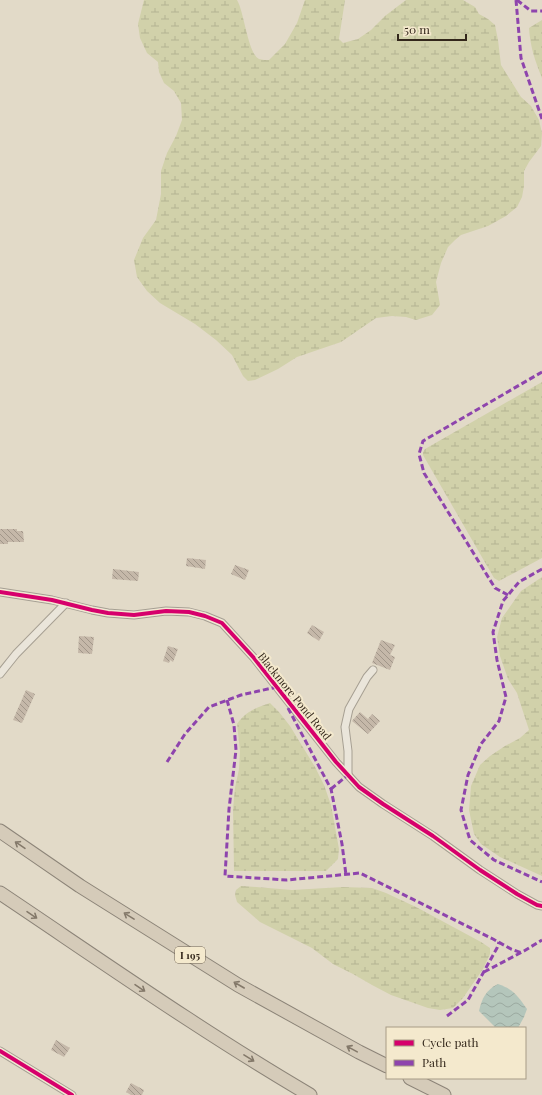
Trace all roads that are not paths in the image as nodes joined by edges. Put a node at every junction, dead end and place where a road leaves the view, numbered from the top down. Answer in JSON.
{"nodes":[{"id":1,"x":0,"y":592,"type":"edge"},
{"id":2,"x":66,"y":604,"type":"junction"},
{"id":3,"x":372,"y":670,"type":"dead end"},
{"id":4,"x":0,"y":674,"type":"edge"},
{"id":5,"x":348,"y":775,"type":"junction"},
{"id":6,"x":0,"y":832,"type":"edge"},
{"id":7,"x":0,"y":893,"type":"edge"},
{"id":8,"x":542,"y":906,"type":"edge"},
{"id":9,"x":0,"y":1051,"type":"edge"},
{"id":10,"x":386,"y":1066,"type":"edge"},
{"id":11,"x":412,"y":1079,"type":"edge"},
{"id":12,"x":68,"y":1093,"type":"edge"},
{"id":13,"x":56,"y":1095,"type":"edge"},
{"id":14,"x":310,"y":1095,"type":"edge"},
{"id":15,"x":444,"y":1095,"type":"edge"}],
"edges":[{"from":1,"to":2,"type":"street","name":"Blackmore Pond Road"},
{"from":2,"to":4,"type":"street"},
{"from":2,"to":5,"type":"street","name":"Blackmore Pond Road"},
{"from":3,"to":5,"type":"street"},
{"from":5,"to":8,"type":"street","name":"Blackmore Pond Road"},
{"from":10,"to":6,"type":"highway","number":"I 195","one_way":true},
{"from":7,"to":14,"type":"highway","one_way":true},
{"from":9,"to":12,"type":"street"},
{"from":11,"to":15,"type":"highway"},
{"from":12,"to":13,"type":"street"}]}
